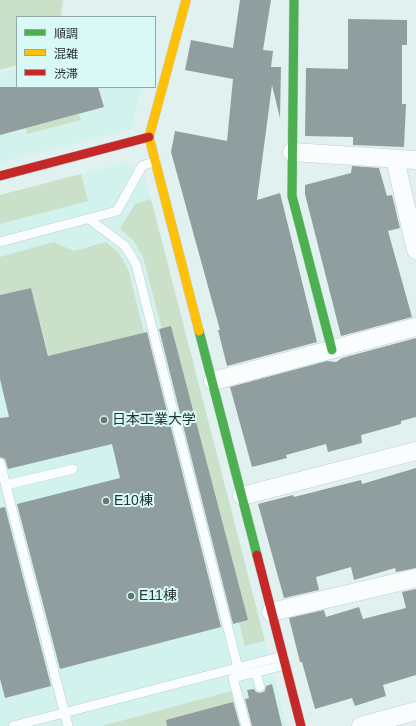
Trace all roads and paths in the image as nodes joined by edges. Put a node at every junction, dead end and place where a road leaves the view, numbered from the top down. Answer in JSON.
{"nodes":[{"id":1,"x":186,"y":0,"type":"edge"},
{"id":2,"x":294,"y":0,"type":"edge"},
{"id":3,"x":149,"y":137,"type":"junction"},
{"id":4,"x":292,"y":152,"type":"junction"},
{"id":5,"x":395,"y":159,"type":"junction"},
{"id":6,"x":416,"y":160,"type":"edge"},
{"id":7,"x":156,"y":162,"type":"junction"},
{"id":8,"x":0,"y":176,"type":"edge"},
{"id":9,"x":89,"y":218,"type":"junction"},
{"id":10,"x":0,"y":242,"type":"edge"},
{"id":11,"x":416,"y":250,"type":"edge"},
{"id":12,"x":416,"y":327,"type":"edge"},
{"id":13,"x":332,"y":350,"type":"junction"},
{"id":14,"x":213,"y":381,"type":"junction"},
{"id":15,"x":416,"y":451,"type":"edge"},
{"id":16,"x":0,"y":463,"type":"edge"},
{"id":17,"x":72,"y":469,"type":"dead end"},
{"id":18,"x":6,"y":485,"type":"junction"},
{"id":19,"x":242,"y":496,"type":"junction"},
{"id":20,"x":416,"y":578,"type":"edge"},
{"id":21,"x":271,"y":612,"type":"junction"},
{"id":22,"x":284,"y":661,"type":"junction"},
{"id":23,"x":238,"y":668,"type":"junction"},
{"id":24,"x":256,"y":673,"type":"junction"},
{"id":25,"x":260,"y":687,"type":"dead end"},
{"id":26,"x":416,"y":711,"type":"edge"},
{"id":27,"x":65,"y":712,"type":"junction"},
{"id":28,"x":13,"y":726,"type":"edge"},
{"id":29,"x":68,"y":726,"type":"edge"},
{"id":30,"x":246,"y":726,"type":"edge"},
{"id":31,"x":301,"y":726,"type":"edge"},
{"id":32,"x":361,"y":726,"type":"edge"}],
"edges":[{"from":1,"to":3,"type":"street"},
{"from":2,"to":4,"type":"street"},
{"from":3,"to":7,"type":"street"},
{"from":3,"to":8,"type":"street"},
{"from":4,"to":5,"type":"street"},
{"from":4,"to":13,"type":"street"},
{"from":5,"to":6,"type":"street"},
{"from":5,"to":11,"type":"street"},
{"from":7,"to":9,"type":"lane"},
{"from":7,"to":14,"type":"street"},
{"from":9,"to":10,"type":"lane"},
{"from":9,"to":23,"type":"lane"},
{"from":12,"to":13,"type":"street"},
{"from":13,"to":14,"type":"street"},
{"from":14,"to":19,"type":"street"},
{"from":15,"to":19,"type":"street"},
{"from":16,"to":18,"type":"lane"},
{"from":17,"to":18,"type":"lane"},
{"from":18,"to":27,"type":"lane"},
{"from":19,"to":21,"type":"street"},
{"from":20,"to":21,"type":"street"},
{"from":21,"to":22,"type":"street"},
{"from":22,"to":23,"type":"lane"},
{"from":22,"to":24,"type":"lane"},
{"from":22,"to":31,"type":"street"},
{"from":23,"to":27,"type":"lane"},
{"from":24,"to":25,"type":"lane"},
{"from":24,"to":30,"type":"lane"},
{"from":26,"to":32,"type":"street"},
{"from":27,"to":28,"type":"lane"},
{"from":27,"to":29,"type":"lane"}]}
